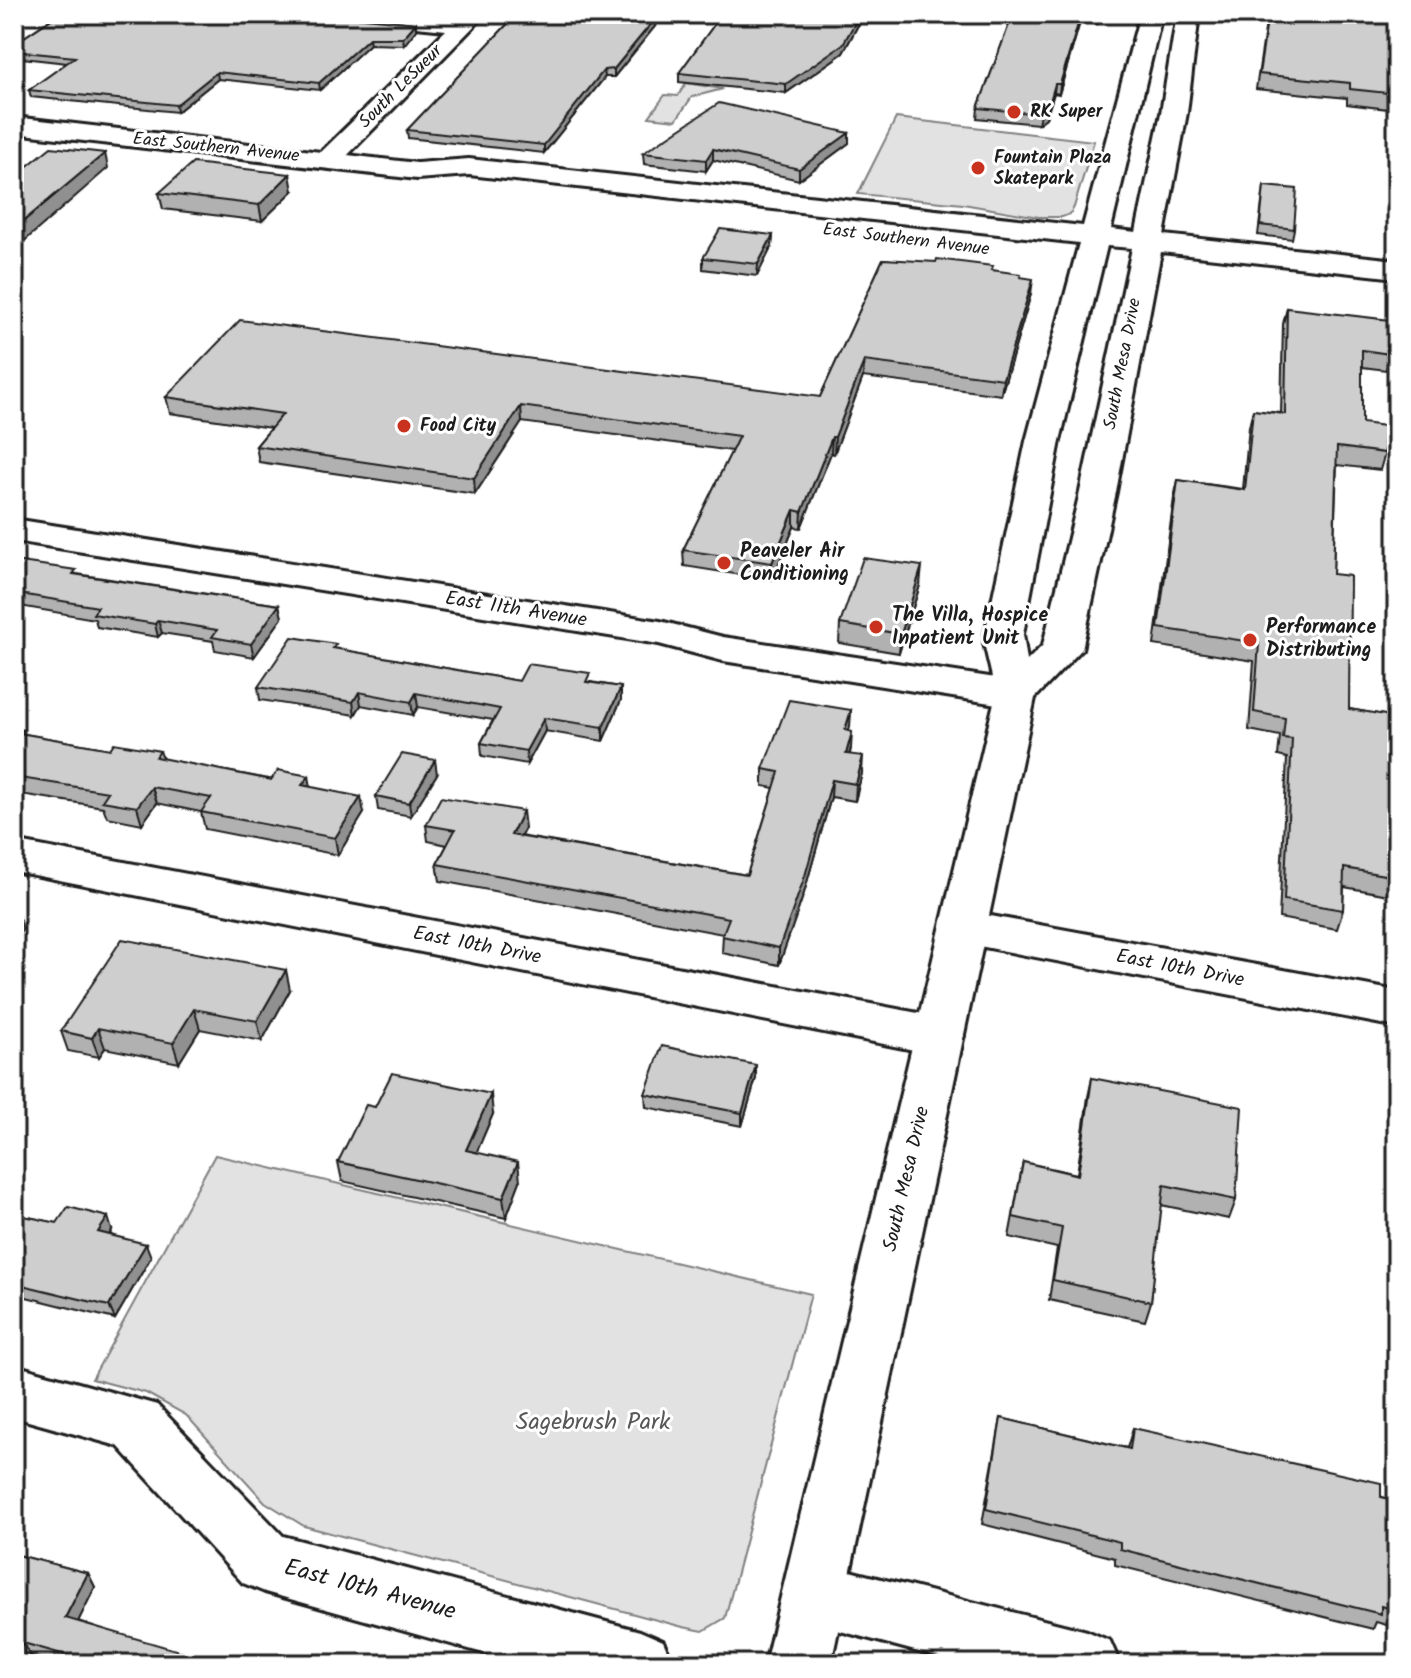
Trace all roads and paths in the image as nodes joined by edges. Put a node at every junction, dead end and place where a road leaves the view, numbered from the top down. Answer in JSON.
{"nodes":[{"id":1,"x":356,"y":14,"type":"edge"},
{"id":2,"x":1151,"y":14,"type":"edge"},
{"id":3,"x":1188,"y":14,"type":"edge"},
{"id":4,"x":469,"y":19,"type":"edge"},
{"id":5,"x":14,"y":125,"type":"edge"},
{"id":6,"x":328,"y":160,"type":"junction"},
{"id":7,"x":417,"y":171,"type":"junction"},
{"id":8,"x":535,"y":195,"type":"junction"},
{"id":9,"x":769,"y":199,"type":"junction"},
{"id":10,"x":1090,"y":248,"type":"junction"},
{"id":11,"x":1145,"y":254,"type":"junction"},
{"id":12,"x":1397,"y":269,"type":"edge"},
{"id":13,"x":1397,"y":297,"type":"edge"},
{"id":14,"x":1050,"y":413,"type":"junction"},
{"id":15,"x":14,"y":530,"type":"edge"},
{"id":16,"x":1083,"y":557,"type":"junction"},
{"id":17,"x":1016,"y":694,"type":"junction"},
{"id":18,"x":14,"y":856,"type":"edge"},
{"id":19,"x":964,"y":928,"type":"junction"},
{"id":20,"x":1397,"y":1009,"type":"edge"},
{"id":21,"x":939,"y":1036,"type":"junction"},
{"id":22,"x":14,"y":1391,"type":"edge"},
{"id":23,"x":814,"y":1593,"type":"junction"},
{"id":24,"x":640,"y":1664,"type":"edge"},
{"id":25,"x":798,"y":1664,"type":"edge"},
{"id":26,"x":1087,"y":1664,"type":"edge"}],
"edges":[{"from":1,"to":4,"type":"main road"},
{"from":2,"to":10,"type":"main road","name":"South Mesa Drive"},
{"from":3,"to":11,"type":"main road","name":"South Mesa Drive"},
{"from":4,"to":6,"type":"main road","name":"South LeSueur"},
{"from":5,"to":6,"type":"main road","name":"East Southern Avenue"},
{"from":6,"to":7,"type":"main road","name":"East Southern Avenue"},
{"from":7,"to":8,"type":"main road","name":"East Southern Avenue"},
{"from":7,"to":9,"type":"main road","name":"East Southern Avenue"},
{"from":8,"to":9,"type":"main road"},
{"from":8,"to":10,"type":"main road","name":"East Southern Avenue"},
{"from":9,"to":10,"type":"main road","name":"East Southern Avenue"},
{"from":10,"to":11,"type":"main road","name":"East Southern Avenue"},
{"from":10,"to":14,"type":"main road","name":"South Mesa Drive"},
{"from":11,"to":12,"type":"main road","name":"East Southern Avenue"},
{"from":11,"to":13,"type":"main road","name":"East Southern Avenue"},
{"from":11,"to":16,"type":"main road","name":"South Mesa Drive"},
{"from":14,"to":16,"type":"main road"},
{"from":14,"to":17,"type":"main road","name":"South Mesa Drive"},
{"from":15,"to":17,"type":"main road","name":"East 11th Avenue"},
{"from":16,"to":17,"type":"main road","name":"South Mesa Drive"},
{"from":17,"to":19,"type":"main road","name":"South Mesa Drive"},
{"from":18,"to":21,"type":"main road","name":"East 10th Drive"},
{"from":19,"to":20,"type":"main road","name":"East 10th Drive"},
{"from":19,"to":21,"type":"main road","name":"South Mesa Drive"},
{"from":21,"to":23,"type":"main road","name":"South Mesa Drive"},
{"from":22,"to":24,"type":"main road","name":"East 10th Avenue"},
{"from":23,"to":25,"type":"main road","name":"South Mesa Drive"},
{"from":23,"to":26,"type":"main road"}]}
